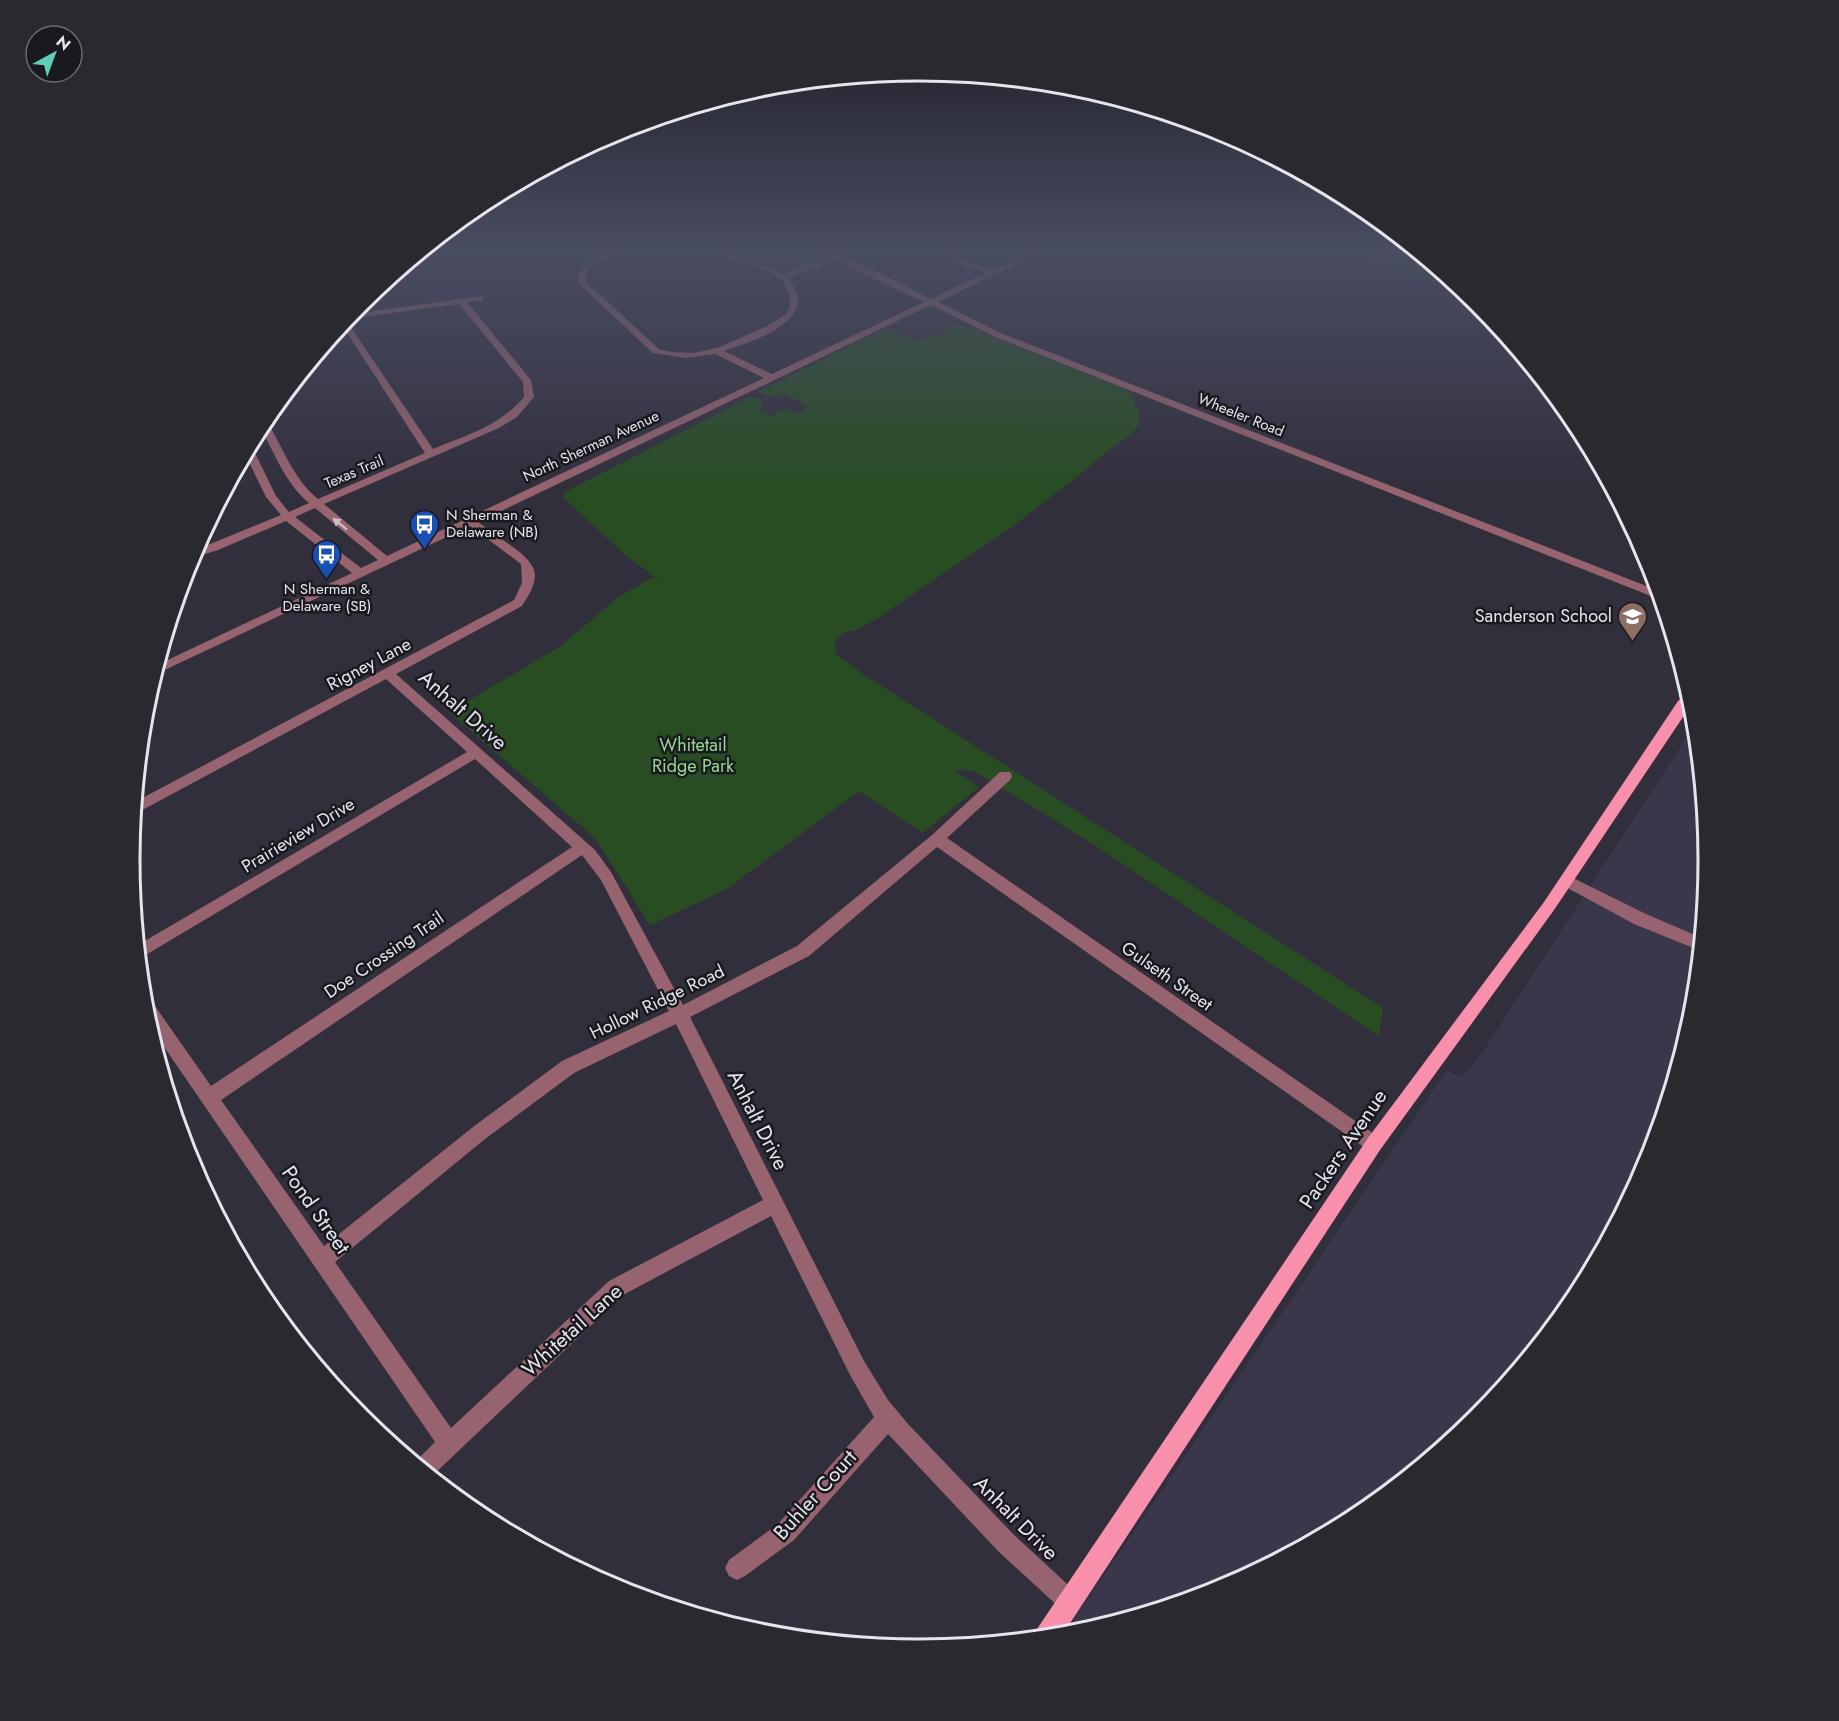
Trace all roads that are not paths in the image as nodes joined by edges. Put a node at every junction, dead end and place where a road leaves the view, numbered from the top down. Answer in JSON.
{"nodes":[{"id":1,"x":350,"y":330,"type":"edge"},
{"id":2,"x":486,"y":330,"type":"edge"},
{"id":3,"x":634,"y":330,"type":"edge"},
{"id":4,"x":759,"y":330,"type":"edge"},
{"id":5,"x":871,"y":330,"type":"edge"},
{"id":6,"x":986,"y":330,"type":"edge"},
{"id":7,"x":716,"y":351,"type":"junction"},
{"id":8,"x":772,"y":378,"type":"junction"},
{"id":9,"x":266,"y":434,"type":"edge"},
{"id":10,"x":432,"y":455,"type":"junction"},
{"id":11,"x":252,"y":458,"type":"edge"},
{"id":12,"x":316,"y":504,"type":"junction"},
{"id":13,"x":288,"y":517,"type":"junction"},
{"id":14,"x":470,"y":521,"type":"junction"},
{"id":15,"x":204,"y":551,"type":"edge"},
{"id":16,"x":386,"y":561,"type":"junction"},
{"id":17,"x":360,"y":573,"type":"junction"},
{"id":18,"x":1651,"y":592,"type":"edge"},
{"id":19,"x":165,"y":666,"type":"edge"},
{"id":20,"x":388,"y":674,"type":"junction"},
{"id":21,"x":1684,"y":707,"type":"edge"},
{"id":22,"x":477,"y":752,"type":"junction"},
{"id":23,"x":1005,"y":776,"type":"dead end"},
{"id":24,"x":142,"y":805,"type":"edge"},
{"id":25,"x":937,"y":839,"type":"junction"},
{"id":26,"x":583,"y":847,"type":"junction"},
{"id":27,"x":1567,"y":881,"type":"junction"},
{"id":28,"x":1694,"y":942,"type":"edge"},
{"id":29,"x":146,"y":948,"type":"edge"},
{"id":30,"x":679,"y":1013,"type":"junction"},
{"id":31,"x":158,"y":1024,"type":"edge"},
{"id":32,"x":209,"y":1098,"type":"junction"},
{"id":33,"x":1374,"y":1144,"type":"junction"},
{"id":34,"x":774,"y":1204,"type":"junction"},
{"id":35,"x":322,"y":1260,"type":"junction"},
{"id":36,"x":888,"y":1418,"type":"junction"},
{"id":37,"x":449,"y":1443,"type":"junction"},
{"id":38,"x":427,"y":1465,"type":"edge"},
{"id":39,"x":737,"y":1568,"type":"dead end"},
{"id":40,"x":1070,"y":1602,"type":"junction"},
{"id":41,"x":1053,"y":1628,"type":"edge"}],
"edges":[{"from":1,"to":10,"type":"street"},
{"from":2,"to":10,"type":"street","name":"Texas Trail"},
{"from":3,"to":7,"type":"street"},
{"from":4,"to":7,"type":"street"},
{"from":5,"to":8,"type":"street","name":"North Sherman Avenue"},
{"from":6,"to":18,"type":"street","name":"Wheeler Road"},
{"from":7,"to":8,"type":"street"},
{"from":8,"to":14,"type":"street","name":"North Sherman Avenue"},
{"from":9,"to":12,"type":"street"},
{"from":10,"to":12,"type":"street","name":"Texas Trail"},
{"from":11,"to":13,"type":"street"},
{"from":12,"to":13,"type":"street","name":"Texas Trail"},
{"from":16,"to":12,"type":"street","one_way":true},
{"from":13,"to":15,"type":"street","name":"Texas Trail"},
{"from":13,"to":17,"type":"street"},
{"from":14,"to":16,"type":"street","name":"North Sherman Avenue"},
{"from":14,"to":20,"type":"street","name":"Rigney Lane"},
{"from":16,"to":17,"type":"street","name":"North Sherman Avenue"},
{"from":17,"to":19,"type":"street","name":"North Sherman Avenue"},
{"from":20,"to":22,"type":"street","name":"Anhalt Drive"},
{"from":20,"to":24,"type":"street","name":"Rigney Lane"},
{"from":21,"to":27,"type":"main road","name":"Packers Avenue"},
{"from":22,"to":26,"type":"street","name":"Anhalt Drive"},
{"from":22,"to":29,"type":"street","name":"Prairieview Drive"},
{"from":23,"to":25,"type":"street","name":"Hollow Ridge Road"},
{"from":25,"to":30,"type":"street","name":"Hollow Ridge Road"},
{"from":25,"to":33,"type":"street","name":"Gulseth Street"},
{"from":26,"to":30,"type":"street","name":"Anhalt Drive"},
{"from":26,"to":32,"type":"street","name":"Doe Crossing Trail"},
{"from":27,"to":28,"type":"street"},
{"from":27,"to":33,"type":"main road","name":"Packers Avenue"},
{"from":30,"to":34,"type":"street","name":"Anhalt Drive"},
{"from":30,"to":35,"type":"street","name":"Hollow Ridge Road"},
{"from":31,"to":32,"type":"street","name":"Pond Street"},
{"from":32,"to":35,"type":"street","name":"Pond Street"},
{"from":33,"to":40,"type":"main road","name":"Packers Avenue"},
{"from":34,"to":36,"type":"street","name":"Anhalt Drive"},
{"from":34,"to":37,"type":"street","name":"Whitetail Lane"},
{"from":35,"to":37,"type":"street","name":"Pond Street"},
{"from":36,"to":39,"type":"street","name":"Buhler Court"},
{"from":36,"to":40,"type":"street","name":"Anhalt Drive"},
{"from":37,"to":38,"type":"street","name":"Whitetail Lane"},
{"from":40,"to":41,"type":"main road","name":"Packers Avenue"}]}
